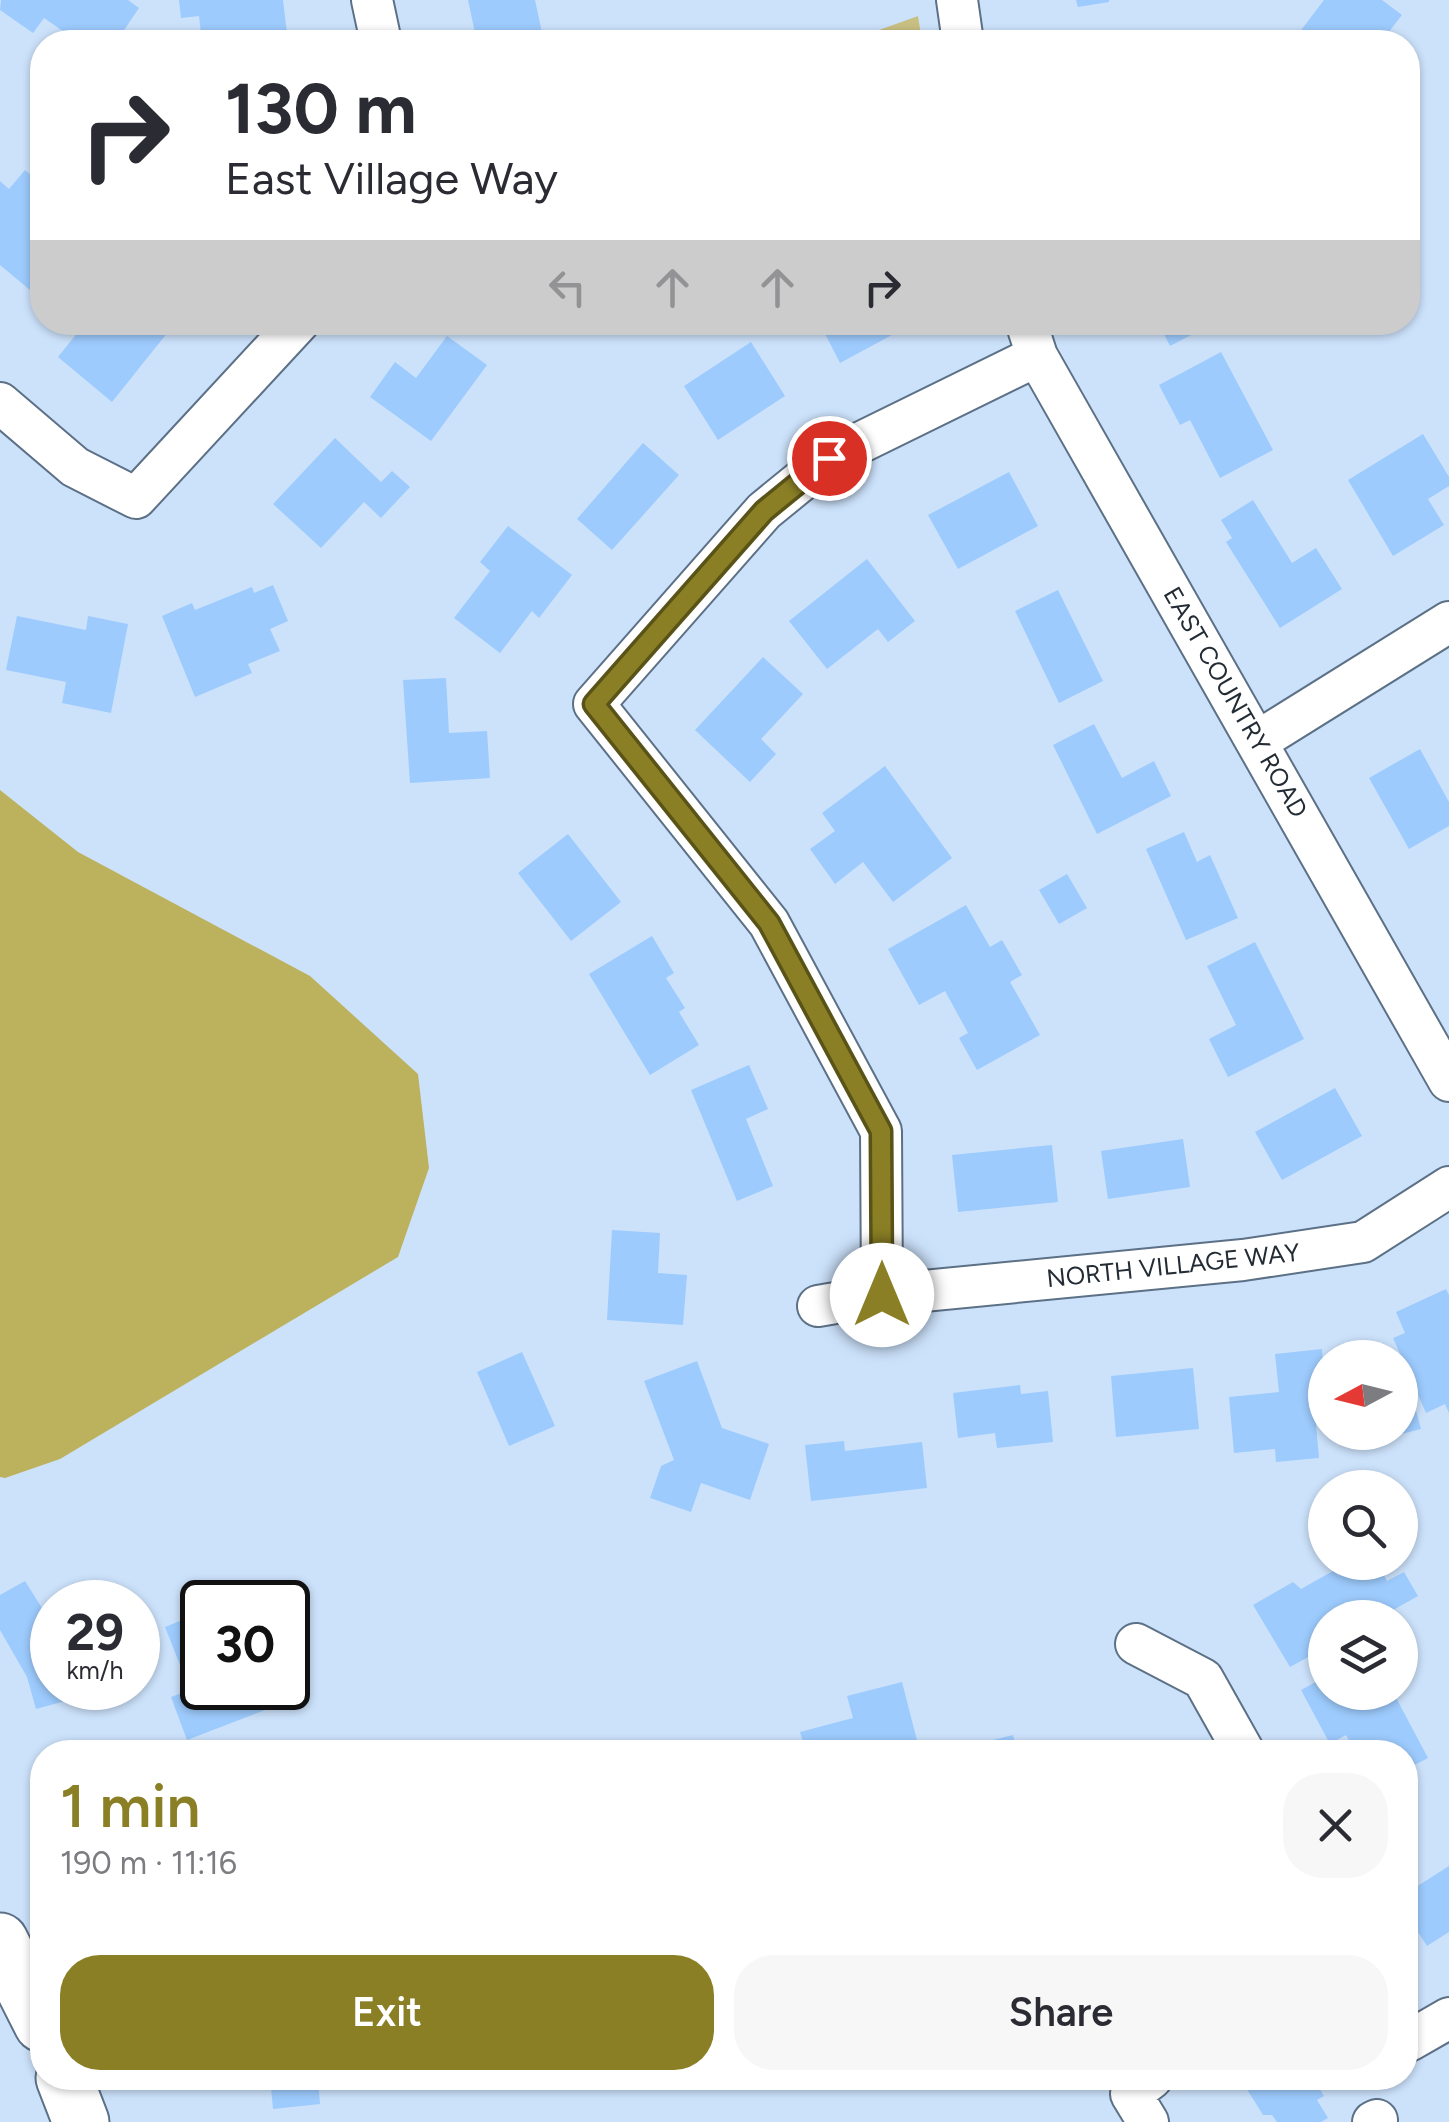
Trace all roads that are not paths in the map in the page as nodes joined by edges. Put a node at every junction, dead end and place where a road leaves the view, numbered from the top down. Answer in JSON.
{"nodes":[{"id":1,"x":372,"y":0,"type":"edge"},
{"id":2,"x":956,"y":0,"type":"edge"},
{"id":3,"x":378,"y":30,"type":"edge"},
{"id":4,"x":961,"y":30,"type":"edge"},
{"id":5,"x":287,"y":335,"type":"edge"},
{"id":6,"x":1032,"y":339,"type":"edge"},
{"id":7,"x":0,"y":403,"type":"edge"},
{"id":8,"x":1449,"y":622,"type":"edge"},
{"id":9,"x":1258,"y":741,"type":"junction"},
{"id":10,"x":1449,"y":1081,"type":"edge"},
{"id":11,"x":1449,"y":1187,"type":"edge"},
{"id":12,"x":882,"y":1295,"type":"junction"},
{"id":13,"x":818,"y":1306,"type":"dead end"},
{"id":14,"x":1136,"y":1644,"type":"dead end"},
{"id":15,"x":1237,"y":1740,"type":"edge"},
{"id":16,"x":0,"y":1941,"type":"edge"},
{"id":17,"x":30,"y":2000,"type":"edge"},
{"id":18,"x":1449,"y":2018,"type":"edge"},
{"id":19,"x":1418,"y":2033,"type":"edge"},
{"id":20,"x":69,"y":2090,"type":"edge"},
{"id":21,"x":1136,"y":2090,"type":"edge"},
{"id":22,"x":81,"y":2122,"type":"edge"},
{"id":23,"x":1148,"y":2122,"type":"edge"}],
"edges":[{"from":1,"to":3,"type":"street"},
{"from":2,"to":4,"type":"street"},
{"from":5,"to":7,"type":"street"},
{"from":6,"to":9,"type":"street","name":"EAST COUNTRY ROAD"},
{"from":6,"to":12,"type":"street"},
{"from":8,"to":9,"type":"street"},
{"from":9,"to":10,"type":"street","name":"EAST COUNTRY ROAD"},
{"from":11,"to":12,"type":"street","name":"NORTH VILLAGE WAY"},
{"from":12,"to":13,"type":"street","name":"NORTH VILLAGE WAY"},
{"from":14,"to":15,"type":"street"},
{"from":16,"to":17,"type":"main road"},
{"from":18,"to":19,"type":"street"},
{"from":20,"to":22,"type":"main road"},
{"from":21,"to":23,"type":"street"}]}
